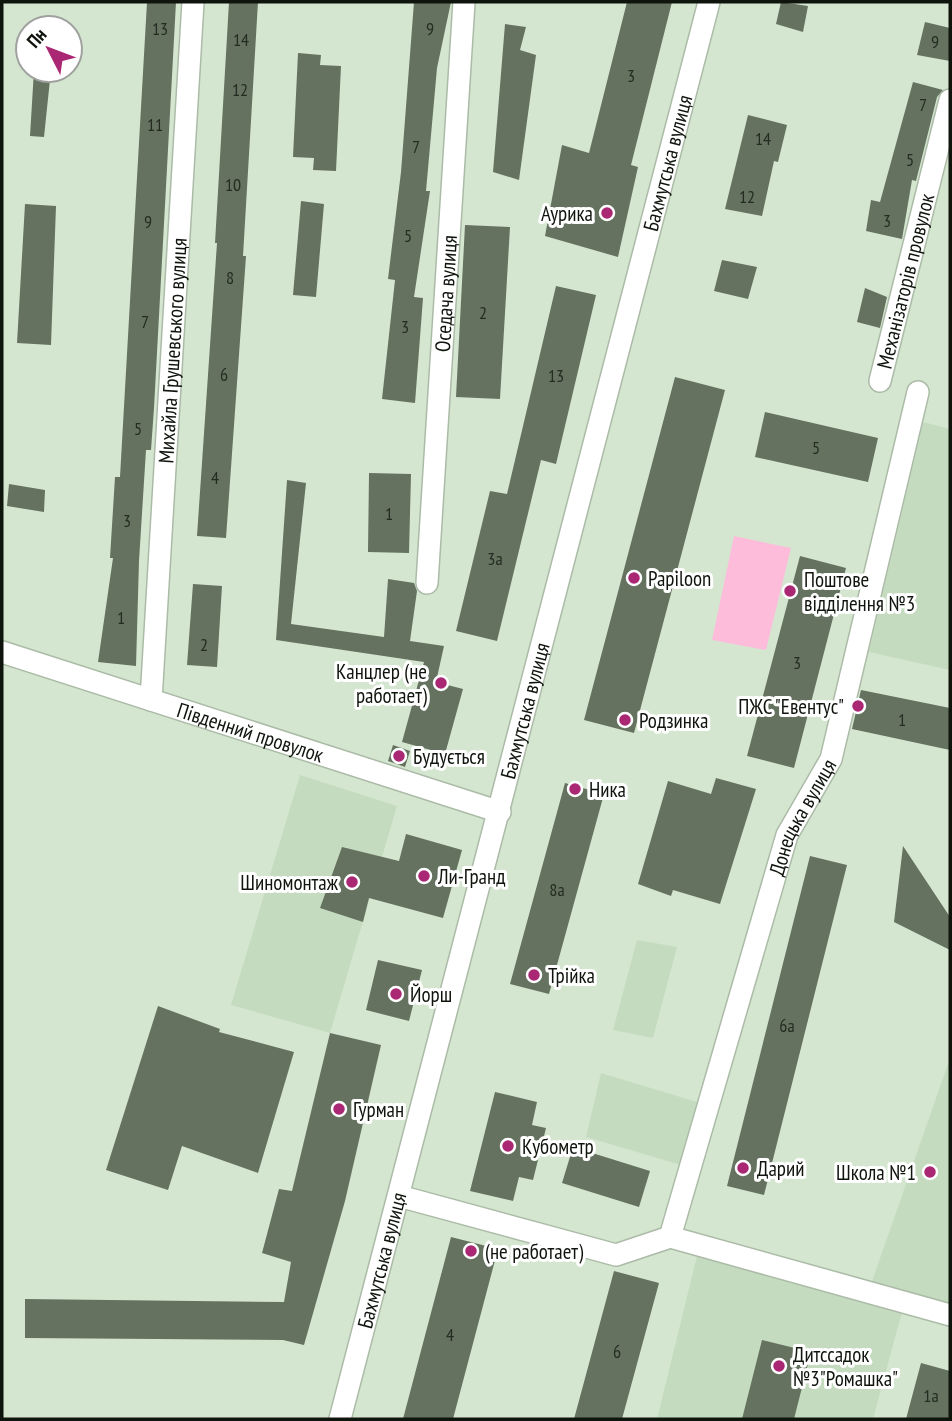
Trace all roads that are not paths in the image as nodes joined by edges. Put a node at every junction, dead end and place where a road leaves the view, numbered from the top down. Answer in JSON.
{"nodes":[{"id":1,"x":193,"y":2,"type":"edge"},
{"id":2,"x":464,"y":2,"type":"edge"},
{"id":3,"x":709,"y":2,"type":"edge"},
{"id":4,"x":950,"y":100,"type":"edge"},
{"id":5,"x":880,"y":382,"type":"dead end"},
{"id":6,"x":918,"y":392,"type":"dead end"},
{"id":7,"x":427,"y":583,"type":"dead end"},
{"id":8,"x":2,"y":652,"type":"edge"},
{"id":9,"x":151,"y":700,"type":"junction"},
{"id":10,"x":500,"y":812,"type":"junction"},
{"id":11,"x":399,"y":1196,"type":"junction"},
{"id":12,"x":670,"y":1237,"type":"junction"},
{"id":13,"x":950,"y":1315,"type":"edge"},
{"id":14,"x":340,"y":1419,"type":"edge"}],
"edges":[{"from":1,"to":9,"type":"street","name":"Михайла Грушевського вулиця"},
{"from":2,"to":7,"type":"street","name":"Оседача вулиця"},
{"from":3,"to":10,"type":"street","name":"Бахмутська вулиця"},
{"from":4,"to":5,"type":"street","name":"Механізаторів провулок"},
{"from":6,"to":12,"type":"street","name":"Донецька вулиця"},
{"from":8,"to":9,"type":"street","name":"Південний провулок"},
{"from":9,"to":10,"type":"street","name":"Південний провулок"},
{"from":10,"to":11,"type":"street","name":"Бахмутська вулиця"},
{"from":11,"to":12,"type":"street"},
{"from":11,"to":14,"type":"street","name":"Бахмутська вулиця"},
{"from":12,"to":13,"type":"street"}]}
